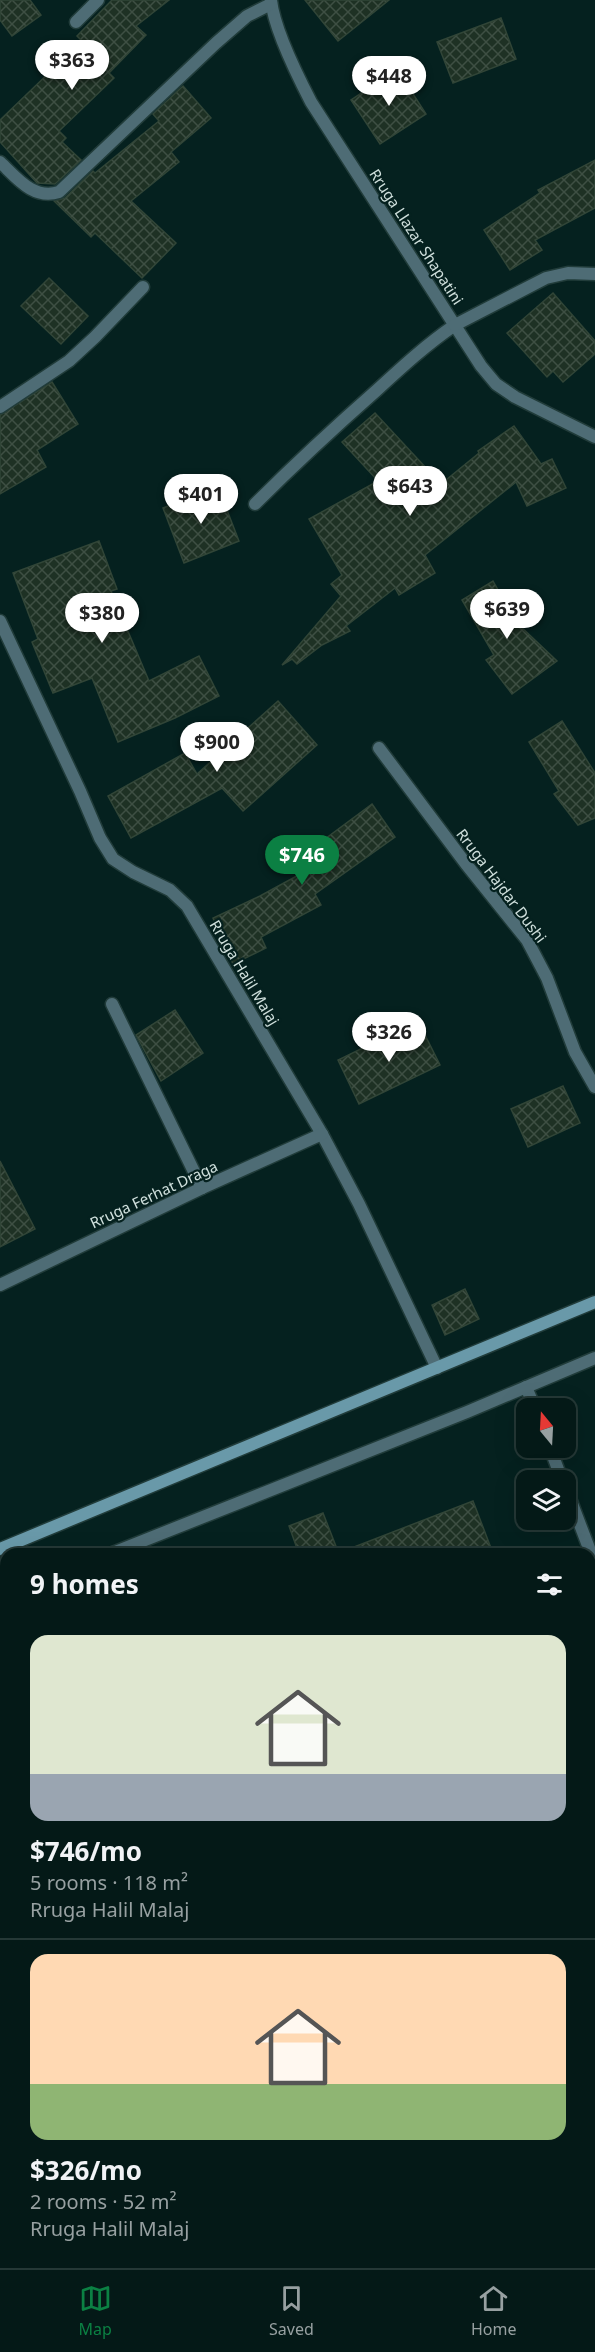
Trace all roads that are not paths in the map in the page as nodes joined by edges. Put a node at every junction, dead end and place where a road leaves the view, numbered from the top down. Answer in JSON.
{"nodes":[{"id":1,"x":98,"y":0,"type":"edge"},
{"id":2,"x":271,"y":2,"type":"edge"},
{"id":3,"x":76,"y":22,"type":"dead end"},
{"id":4,"x":0,"y":162,"type":"edge"},
{"id":5,"x":595,"y":274,"type":"edge"},
{"id":6,"x":143,"y":287,"type":"dead end"},
{"id":7,"x":455,"y":325,"type":"junction"},
{"id":8,"x":0,"y":407,"type":"edge"},
{"id":9,"x":595,"y":437,"type":"edge"},
{"id":10,"x":255,"y":504,"type":"dead end"},
{"id":11,"x":0,"y":621,"type":"edge"},
{"id":12,"x":379,"y":748,"type":"dead end"},
{"id":13,"x":112,"y":1004,"type":"dead end"},
{"id":14,"x":595,"y":1087,"type":"edge"},
{"id":15,"x":322,"y":1134,"type":"junction"},
{"id":16,"x":202,"y":1188,"type":"junction"},
{"id":17,"x":0,"y":1285,"type":"edge"},
{"id":18,"x":595,"y":1302,"type":"edge"},
{"id":19,"x":595,"y":1358,"type":"edge"},
{"id":20,"x":437,"y":1368,"type":"junction"},
{"id":21,"x":526,"y":1387,"type":"junction"},
{"id":22,"x":531,"y":1398,"type":"edge"},
{"id":23,"x":576,"y":1515,"type":"edge"},
{"id":24,"x":2,"y":1548,"type":"edge"},
{"id":25,"x":125,"y":1548,"type":"edge"},
{"id":26,"x":588,"y":1548,"type":"edge"}],
"edges":[{"from":1,"to":3,"type":"street"},
{"from":2,"to":4,"type":"street"},
{"from":2,"to":7,"type":"street","name":"Rruga Llazar Shapatini"},
{"from":5,"to":7,"type":"street"},
{"from":6,"to":8,"type":"street"},
{"from":7,"to":9,"type":"street","name":"Rruga Llazar Shapatini"},
{"from":7,"to":10,"type":"street"},
{"from":11,"to":15,"type":"street","name":"Rruga Halil Malaj"},
{"from":12,"to":14,"type":"street","name":"Rruga Hajdar Dushi"},
{"from":13,"to":16,"type":"street"},
{"from":15,"to":16,"type":"street","name":"Rruga Ferhat Draga"},
{"from":15,"to":20,"type":"street","name":"Rruga Halil Malaj"},
{"from":16,"to":17,"type":"street","name":"Rruga Ferhat Draga"},
{"from":18,"to":20,"type":"street"},
{"from":19,"to":21,"type":"street"},
{"from":20,"to":24,"type":"street"},
{"from":21,"to":22,"type":"street"},
{"from":21,"to":25,"type":"street"},
{"from":23,"to":26,"type":"street"}]}
